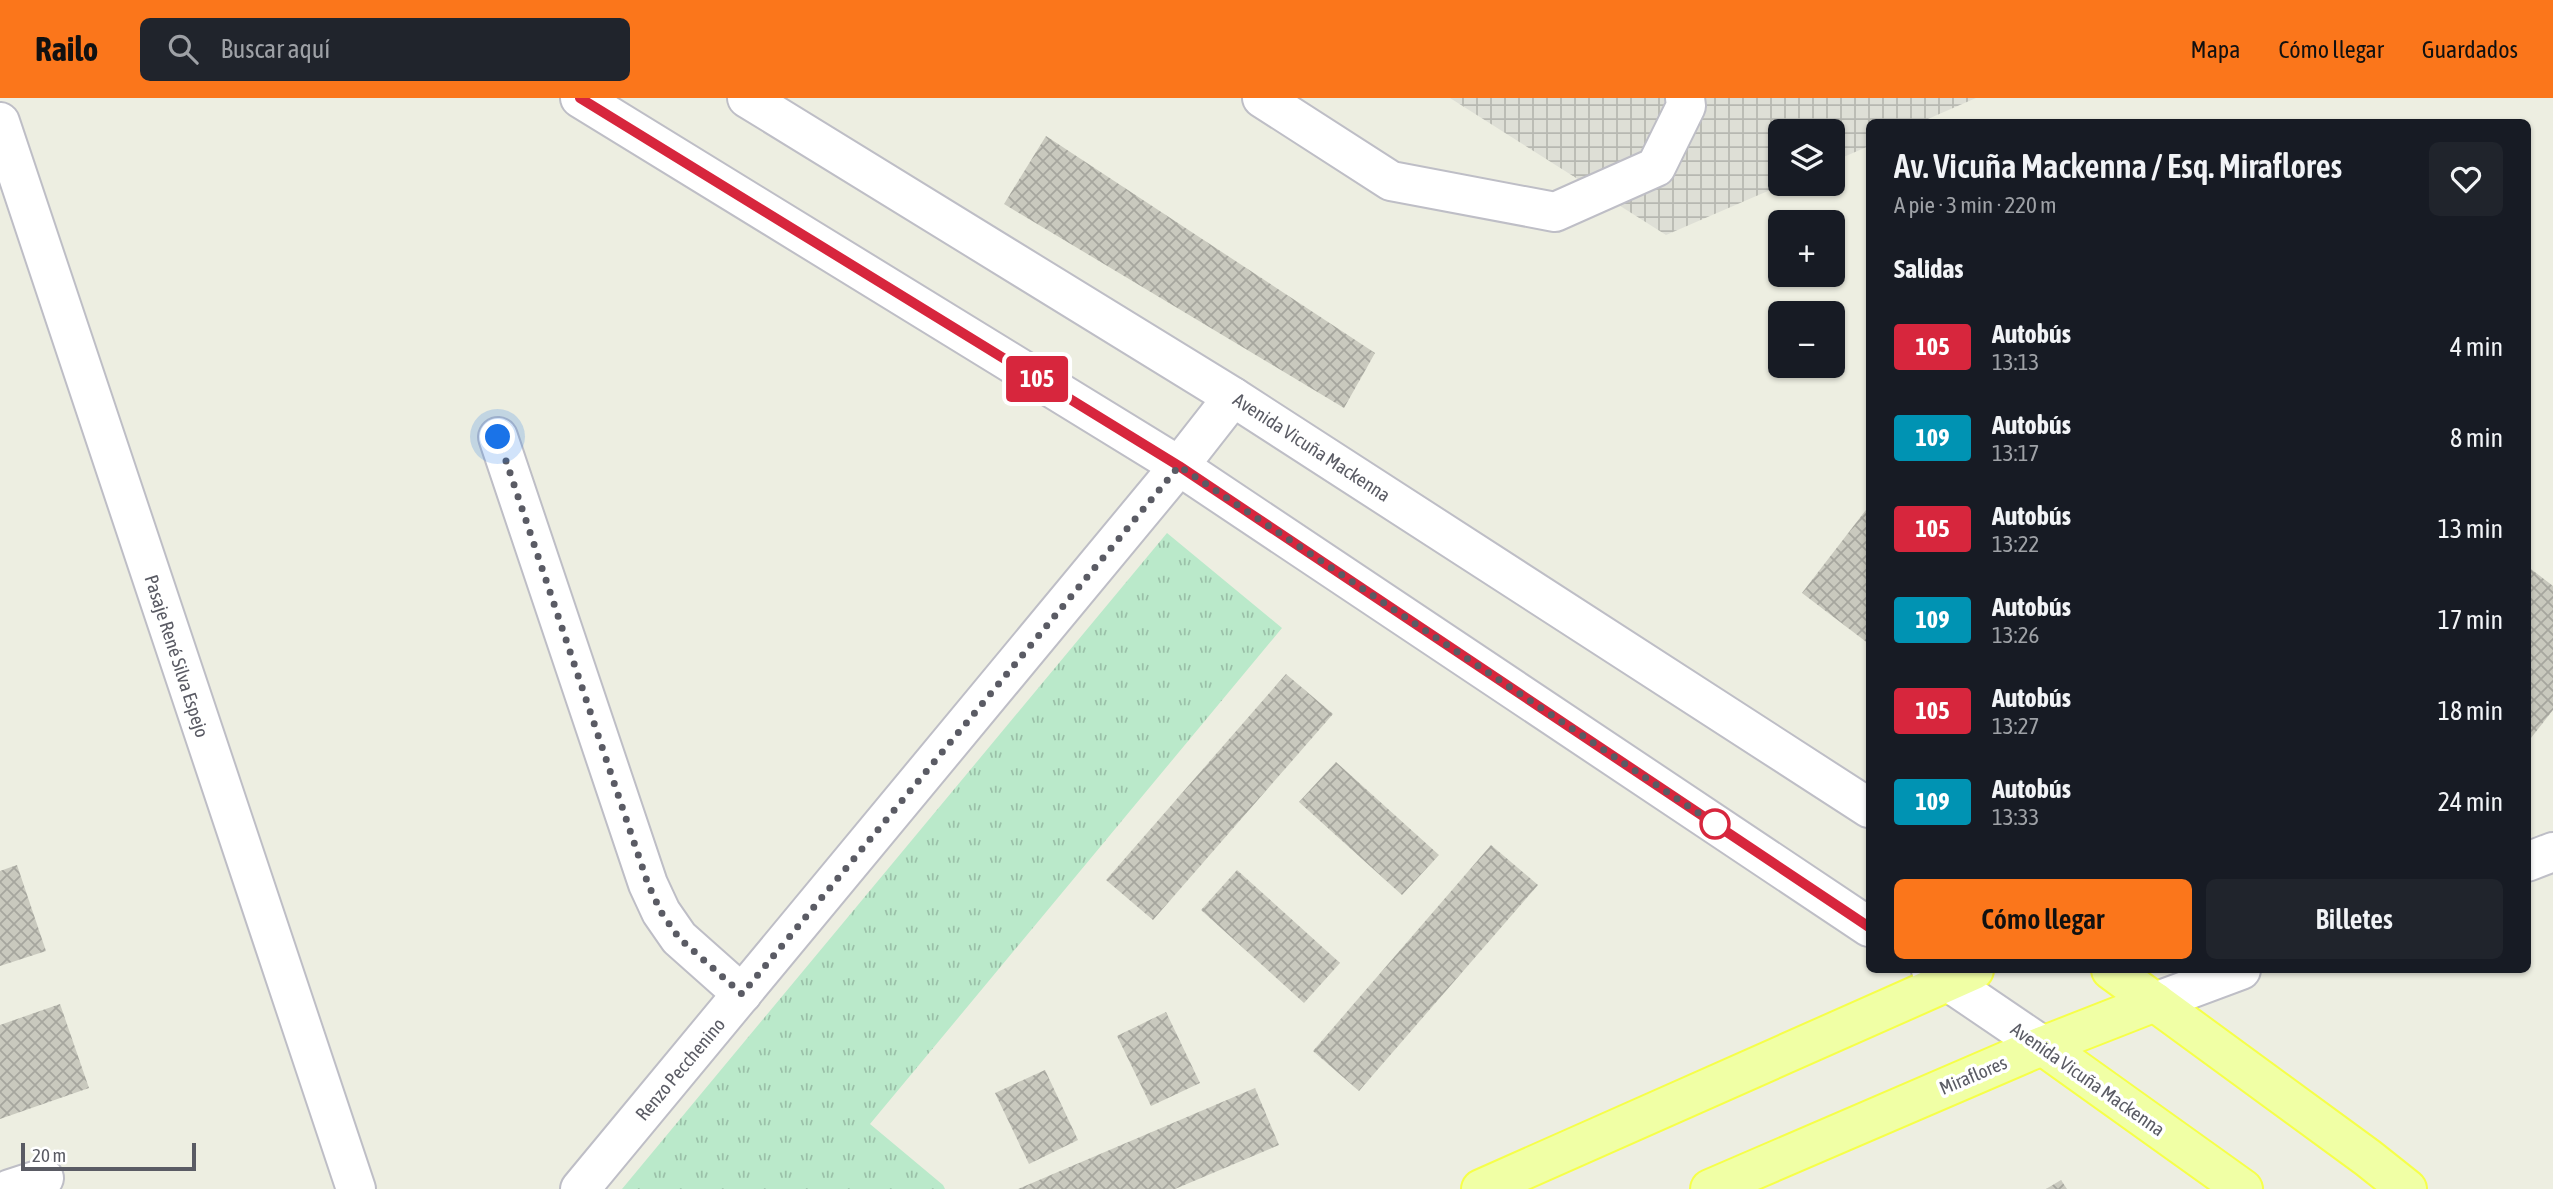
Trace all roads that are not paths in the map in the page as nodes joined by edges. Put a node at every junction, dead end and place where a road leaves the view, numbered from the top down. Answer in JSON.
{"nodes":[{"id":1,"x":580,"y":98,"type":"edge"},
{"id":2,"x":747,"y":98,"type":"edge"},
{"id":3,"x":1262,"y":98,"type":"edge"},
{"id":4,"x":1685,"y":98,"type":"edge"},
{"id":5,"x":0,"y":122,"type":"edge"},
{"id":6,"x":1233,"y":397,"type":"junction"},
{"id":7,"x":498,"y":437,"type":"dead end"},
{"id":8,"x":1179,"y":466,"type":"junction"},
{"id":9,"x":1866,"y":806,"type":"edge"},
{"id":10,"x":1866,"y":926,"type":"edge"},
{"id":11,"x":1950,"y":973,"type":"edge"},
{"id":12,"x":2115,"y":973,"type":"edge"},
{"id":13,"x":2233,"y":973,"type":"edge"},
{"id":14,"x":742,"y":994,"type":"junction"},
{"id":15,"x":2155,"y":1002,"type":"junction"},
{"id":16,"x":2043,"y":1046,"type":"junction"},
{"id":17,"x":356,"y":1189,"type":"edge"},
{"id":18,"x":580,"y":1189,"type":"edge"},
{"id":19,"x":1481,"y":1189,"type":"edge"},
{"id":20,"x":1710,"y":1189,"type":"edge"},
{"id":21,"x":2243,"y":1189,"type":"edge"},
{"id":22,"x":2407,"y":1189,"type":"edge"}],
"edges":[{"from":1,"to":8,"type":"street"},
{"from":2,"to":6,"type":"street","name":"Avenida Vicuña Mackenna"},
{"from":3,"to":4,"type":"street"},
{"from":5,"to":17,"type":"street","name":"Pasaje René Silva Espejo"},
{"from":6,"to":8,"type":"street","name":"Renzo Pecchenino"},
{"from":6,"to":9,"type":"street","name":"Avenida Vicuña Mackenna"},
{"from":7,"to":14,"type":"street"},
{"from":8,"to":10,"type":"street"},
{"from":8,"to":14,"type":"street","name":"Renzo Pecchenino"},
{"from":11,"to":16,"type":"street","name":"Avenida Vicuña Mackenna"},
{"from":11,"to":19,"type":"main road"},
{"from":12,"to":15,"type":"main road"},
{"from":13,"to":15,"type":"street","name":"Miraflores"},
{"from":14,"to":18,"type":"street","name":"Renzo Pecchenino"},
{"from":15,"to":16,"type":"main road","name":"Miraflores"},
{"from":15,"to":22,"type":"main road"},
{"from":16,"to":20,"type":"main road","name":"Miraflores"},
{"from":16,"to":21,"type":"main road","name":"Avenida Vicuña Mackenna"}]}
